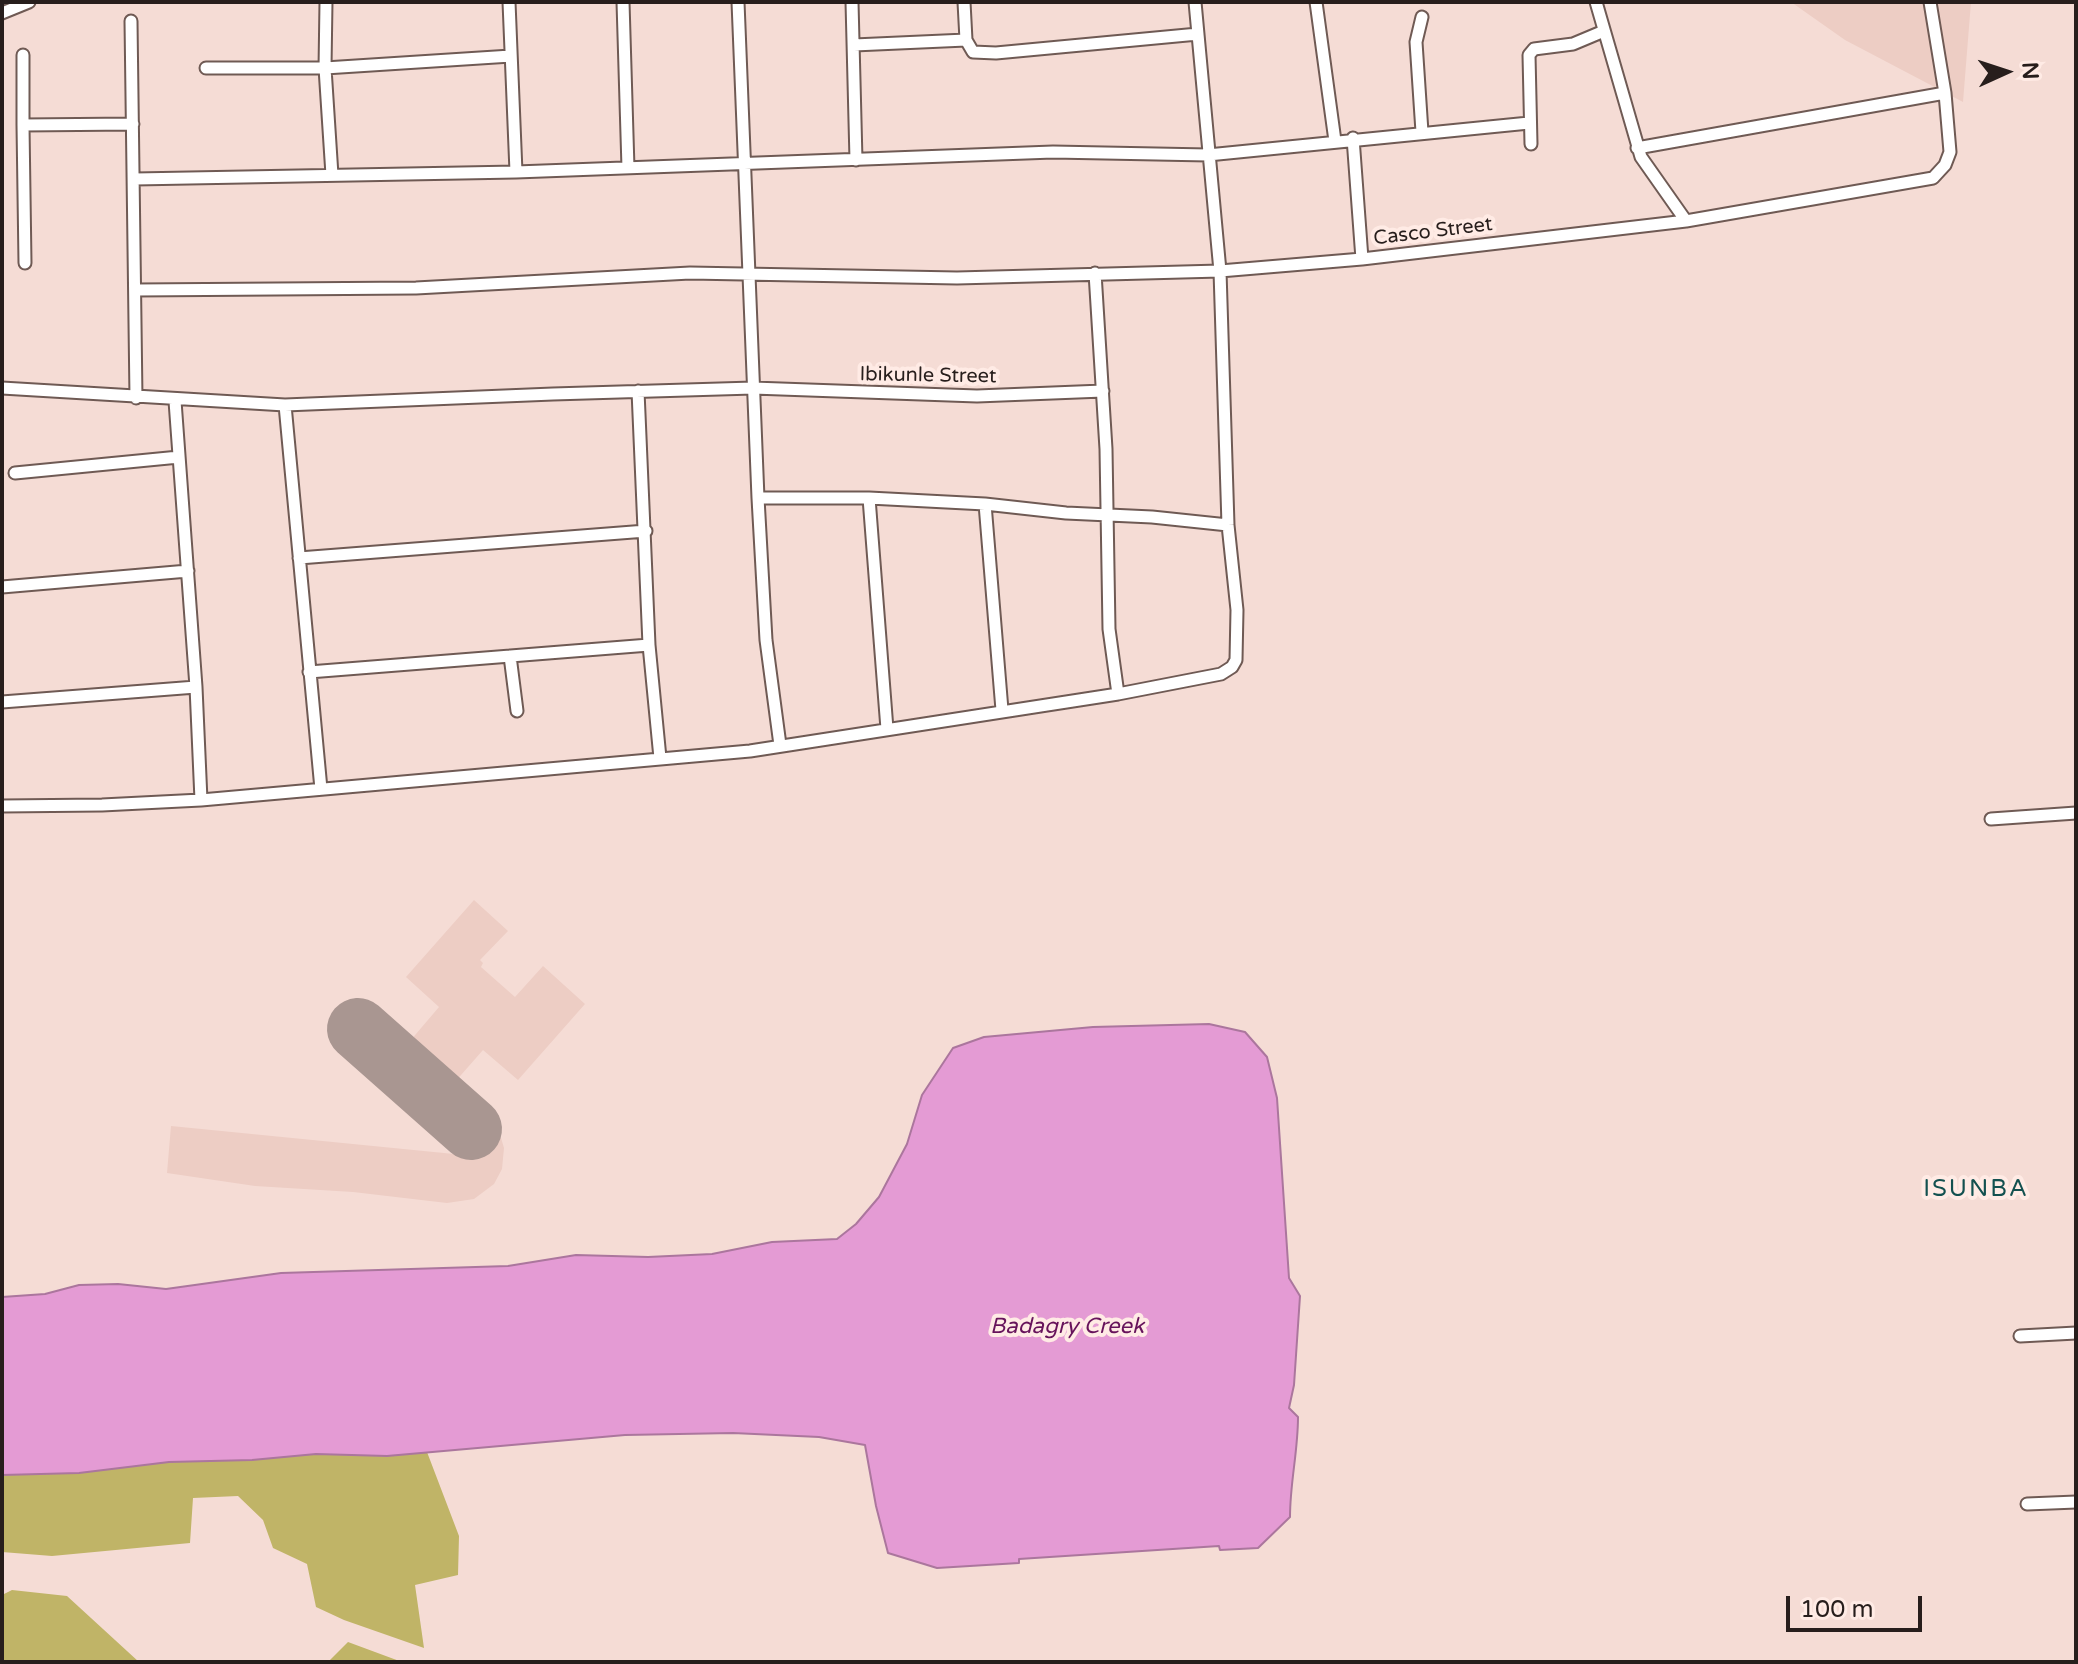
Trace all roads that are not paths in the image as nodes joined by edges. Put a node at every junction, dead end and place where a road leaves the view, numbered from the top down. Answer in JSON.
{"nodes":[{"id":1,"x":29,"y":2,"type":"edge"},
{"id":2,"x":326,"y":2,"type":"edge"},
{"id":3,"x":509,"y":2,"type":"edge"},
{"id":4,"x":623,"y":2,"type":"edge"},
{"id":5,"x":738,"y":2,"type":"edge"},
{"id":6,"x":852,"y":2,"type":"edge"},
{"id":7,"x":964,"y":2,"type":"edge"},
{"id":8,"x":1195,"y":2,"type":"edge"},
{"id":9,"x":1316,"y":2,"type":"edge"},
{"id":10,"x":1596,"y":2,"type":"edge"},
{"id":11,"x":1930,"y":2,"type":"edge"},
{"id":12,"x":2,"y":13,"type":"edge"},
{"id":13,"x":1422,"y":17,"type":"dead end"},
{"id":14,"x":131,"y":21,"type":"dead end"},
{"id":15,"x":1604,"y":31,"type":"junction"},
{"id":16,"x":1198,"y":34,"type":"junction"},
{"id":17,"x":966,"y":40,"type":"junction"},
{"id":18,"x":854,"y":45,"type":"junction"},
{"id":19,"x":23,"y":55,"type":"dead end"},
{"id":20,"x":511,"y":56,"type":"junction"},
{"id":21,"x":206,"y":68,"type":"dead end"},
{"id":22,"x":325,"y":68,"type":"junction"},
{"id":23,"x":1945,"y":93,"type":"junction"},
{"id":24,"x":1529,"y":123,"type":"junction"},
{"id":25,"x":133,"y":124,"type":"junction"},
{"id":26,"x":23,"y":125,"type":"junction"},
{"id":27,"x":1422,"y":132,"type":"junction"},
{"id":28,"x":1353,"y":138,"type":"junction"},
{"id":29,"x":1335,"y":141,"type":"junction"},
{"id":30,"x":1531,"y":144,"type":"dead end"},
{"id":31,"x":1637,"y":148,"type":"junction"},
{"id":32,"x":1208,"y":155,"type":"junction"},
{"id":33,"x":856,"y":160,"type":"junction"},
{"id":34,"x":744,"y":163,"type":"junction"},
{"id":35,"x":628,"y":168,"type":"junction"},
{"id":36,"x":516,"y":172,"type":"junction"},
{"id":37,"x":332,"y":175,"type":"junction"},
{"id":38,"x":135,"y":179,"type":"junction"},
{"id":39,"x":1686,"y":221,"type":"junction"},
{"id":40,"x":1362,"y":259,"type":"junction"},
{"id":41,"x":25,"y":263,"type":"dead end"},
{"id":42,"x":1220,"y":271,"type":"junction"},
{"id":43,"x":750,"y":273,"type":"junction"},
{"id":44,"x":1095,"y":273,"type":"junction"},
{"id":45,"x":136,"y":290,"type":"junction"},
{"id":46,"x":2,"y":388,"type":"edge"},
{"id":47,"x":753,"y":388,"type":"junction"},
{"id":48,"x":638,"y":391,"type":"junction"},
{"id":49,"x":1103,"y":391,"type":"junction"},
{"id":50,"x":136,"y":398,"type":"junction"},
{"id":51,"x":175,"y":401,"type":"junction"},
{"id":52,"x":285,"y":405,"type":"junction"},
{"id":53,"x":179,"y":457,"type":"junction"},
{"id":54,"x":15,"y":473,"type":"dead end"},
{"id":55,"x":758,"y":498,"type":"junction"},
{"id":56,"x":869,"y":498,"type":"junction"},
{"id":57,"x":985,"y":504,"type":"junction"},
{"id":58,"x":1108,"y":515,"type":"junction"},
{"id":59,"x":1228,"y":525,"type":"junction"},
{"id":60,"x":646,"y":531,"type":"junction"},
{"id":61,"x":299,"y":558,"type":"junction"},
{"id":62,"x":188,"y":571,"type":"junction"},
{"id":63,"x":2,"y":587,"type":"edge"},
{"id":64,"x":649,"y":645,"type":"junction"},
{"id":65,"x":510,"y":656,"type":"junction"},
{"id":66,"x":309,"y":672,"type":"junction"},
{"id":67,"x":196,"y":687,"type":"junction"},
{"id":68,"x":1118,"y":694,"type":"junction"},
{"id":69,"x":2,"y":702,"type":"edge"},
{"id":70,"x":1002,"y":710,"type":"junction"},
{"id":71,"x":517,"y":711,"type":"dead end"},
{"id":72,"x":887,"y":729,"type":"junction"},
{"id":73,"x":780,"y":745,"type":"junction"},
{"id":74,"x":660,"y":758,"type":"junction"},
{"id":75,"x":321,"y":789,"type":"junction"},
{"id":76,"x":201,"y":800,"type":"junction"},
{"id":77,"x":2,"y":806,"type":"edge"},
{"id":78,"x":2076,"y":813,"type":"edge"},
{"id":79,"x":1991,"y":819,"type":"dead end"},
{"id":80,"x":2076,"y":1333,"type":"edge"},
{"id":81,"x":2020,"y":1336,"type":"dead end"},
{"id":82,"x":2076,"y":1502,"type":"edge"},
{"id":83,"x":2027,"y":1504,"type":"dead end"}],
"edges":[{"from":1,"to":12,"type":"street"},
{"from":2,"to":22,"type":"street"},
{"from":3,"to":20,"type":"street"},
{"from":4,"to":35,"type":"street"},
{"from":5,"to":34,"type":"street"},
{"from":6,"to":18,"type":"street"},
{"from":7,"to":17,"type":"street"},
{"from":8,"to":16,"type":"street"},
{"from":9,"to":29,"type":"street"},
{"from":10,"to":15,"type":"street"},
{"from":11,"to":23,"type":"street","name":"Casco Street"},
{"from":13,"to":27,"type":"street"},
{"from":14,"to":25,"type":"street"},
{"from":15,"to":24,"type":"street"},
{"from":15,"to":31,"type":"street"},
{"from":16,"to":17,"type":"street"},
{"from":16,"to":32,"type":"street"},
{"from":17,"to":18,"type":"street"},
{"from":18,"to":33,"type":"street"},
{"from":19,"to":26,"type":"street"},
{"from":20,"to":22,"type":"street"},
{"from":20,"to":36,"type":"street"},
{"from":21,"to":22,"type":"street"},
{"from":22,"to":37,"type":"street"},
{"from":23,"to":31,"type":"street"},
{"from":23,"to":39,"type":"street","name":"Casco Street"},
{"from":24,"to":27,"type":"street"},
{"from":24,"to":30,"type":"street"},
{"from":25,"to":26,"type":"street"},
{"from":25,"to":38,"type":"street"},
{"from":26,"to":41,"type":"street"},
{"from":27,"to":28,"type":"street"},
{"from":28,"to":29,"type":"street"},
{"from":28,"to":40,"type":"street"},
{"from":29,"to":32,"type":"street"},
{"from":31,"to":39,"type":"street"},
{"from":32,"to":33,"type":"street"},
{"from":32,"to":42,"type":"street"},
{"from":33,"to":34,"type":"street"},
{"from":34,"to":35,"type":"street"},
{"from":34,"to":43,"type":"street"},
{"from":35,"to":36,"type":"street"},
{"from":36,"to":37,"type":"street"},
{"from":37,"to":38,"type":"street"},
{"from":38,"to":45,"type":"street"},
{"from":39,"to":40,"type":"street","name":"Casco Street"},
{"from":40,"to":42,"type":"street","name":"Casco Street"},
{"from":42,"to":44,"type":"street","name":"Casco Street"},
{"from":42,"to":59,"type":"street"},
{"from":43,"to":44,"type":"street","name":"Casco Street"},
{"from":43,"to":45,"type":"street","name":"Casco Street"},
{"from":43,"to":47,"type":"street"},
{"from":44,"to":49,"type":"street"},
{"from":45,"to":50,"type":"street"},
{"from":46,"to":50,"type":"street","name":"Ibikunle Street"},
{"from":47,"to":48,"type":"street","name":"Ibikunle Street"},
{"from":47,"to":49,"type":"street","name":"Ibikunle Street"},
{"from":47,"to":55,"type":"street"},
{"from":48,"to":52,"type":"street","name":"Ibikunle Street"},
{"from":48,"to":60,"type":"street"},
{"from":49,"to":58,"type":"street"},
{"from":50,"to":51,"type":"street","name":"Ibikunle Street"},
{"from":51,"to":52,"type":"street","name":"Ibikunle Street"},
{"from":51,"to":53,"type":"street"},
{"from":52,"to":61,"type":"street"},
{"from":53,"to":54,"type":"street"},
{"from":53,"to":62,"type":"street"},
{"from":55,"to":56,"type":"street"},
{"from":55,"to":73,"type":"street"},
{"from":56,"to":57,"type":"street"},
{"from":56,"to":72,"type":"street"},
{"from":57,"to":58,"type":"street"},
{"from":57,"to":70,"type":"street"},
{"from":58,"to":59,"type":"street"},
{"from":58,"to":68,"type":"street"},
{"from":59,"to":68,"type":"street"},
{"from":60,"to":61,"type":"street"},
{"from":60,"to":64,"type":"street"},
{"from":61,"to":66,"type":"street"},
{"from":62,"to":63,"type":"street"},
{"from":62,"to":67,"type":"street"},
{"from":64,"to":65,"type":"street"},
{"from":64,"to":74,"type":"street"},
{"from":65,"to":66,"type":"street"},
{"from":65,"to":71,"type":"street"},
{"from":66,"to":75,"type":"street"},
{"from":67,"to":69,"type":"street"},
{"from":67,"to":76,"type":"street"},
{"from":68,"to":70,"type":"street"},
{"from":70,"to":72,"type":"street"},
{"from":72,"to":73,"type":"street"},
{"from":73,"to":74,"type":"street"},
{"from":74,"to":75,"type":"street"},
{"from":75,"to":76,"type":"street"},
{"from":76,"to":77,"type":"street"},
{"from":78,"to":79,"type":"street"},
{"from":80,"to":81,"type":"street"},
{"from":82,"to":83,"type":"street"}]}
